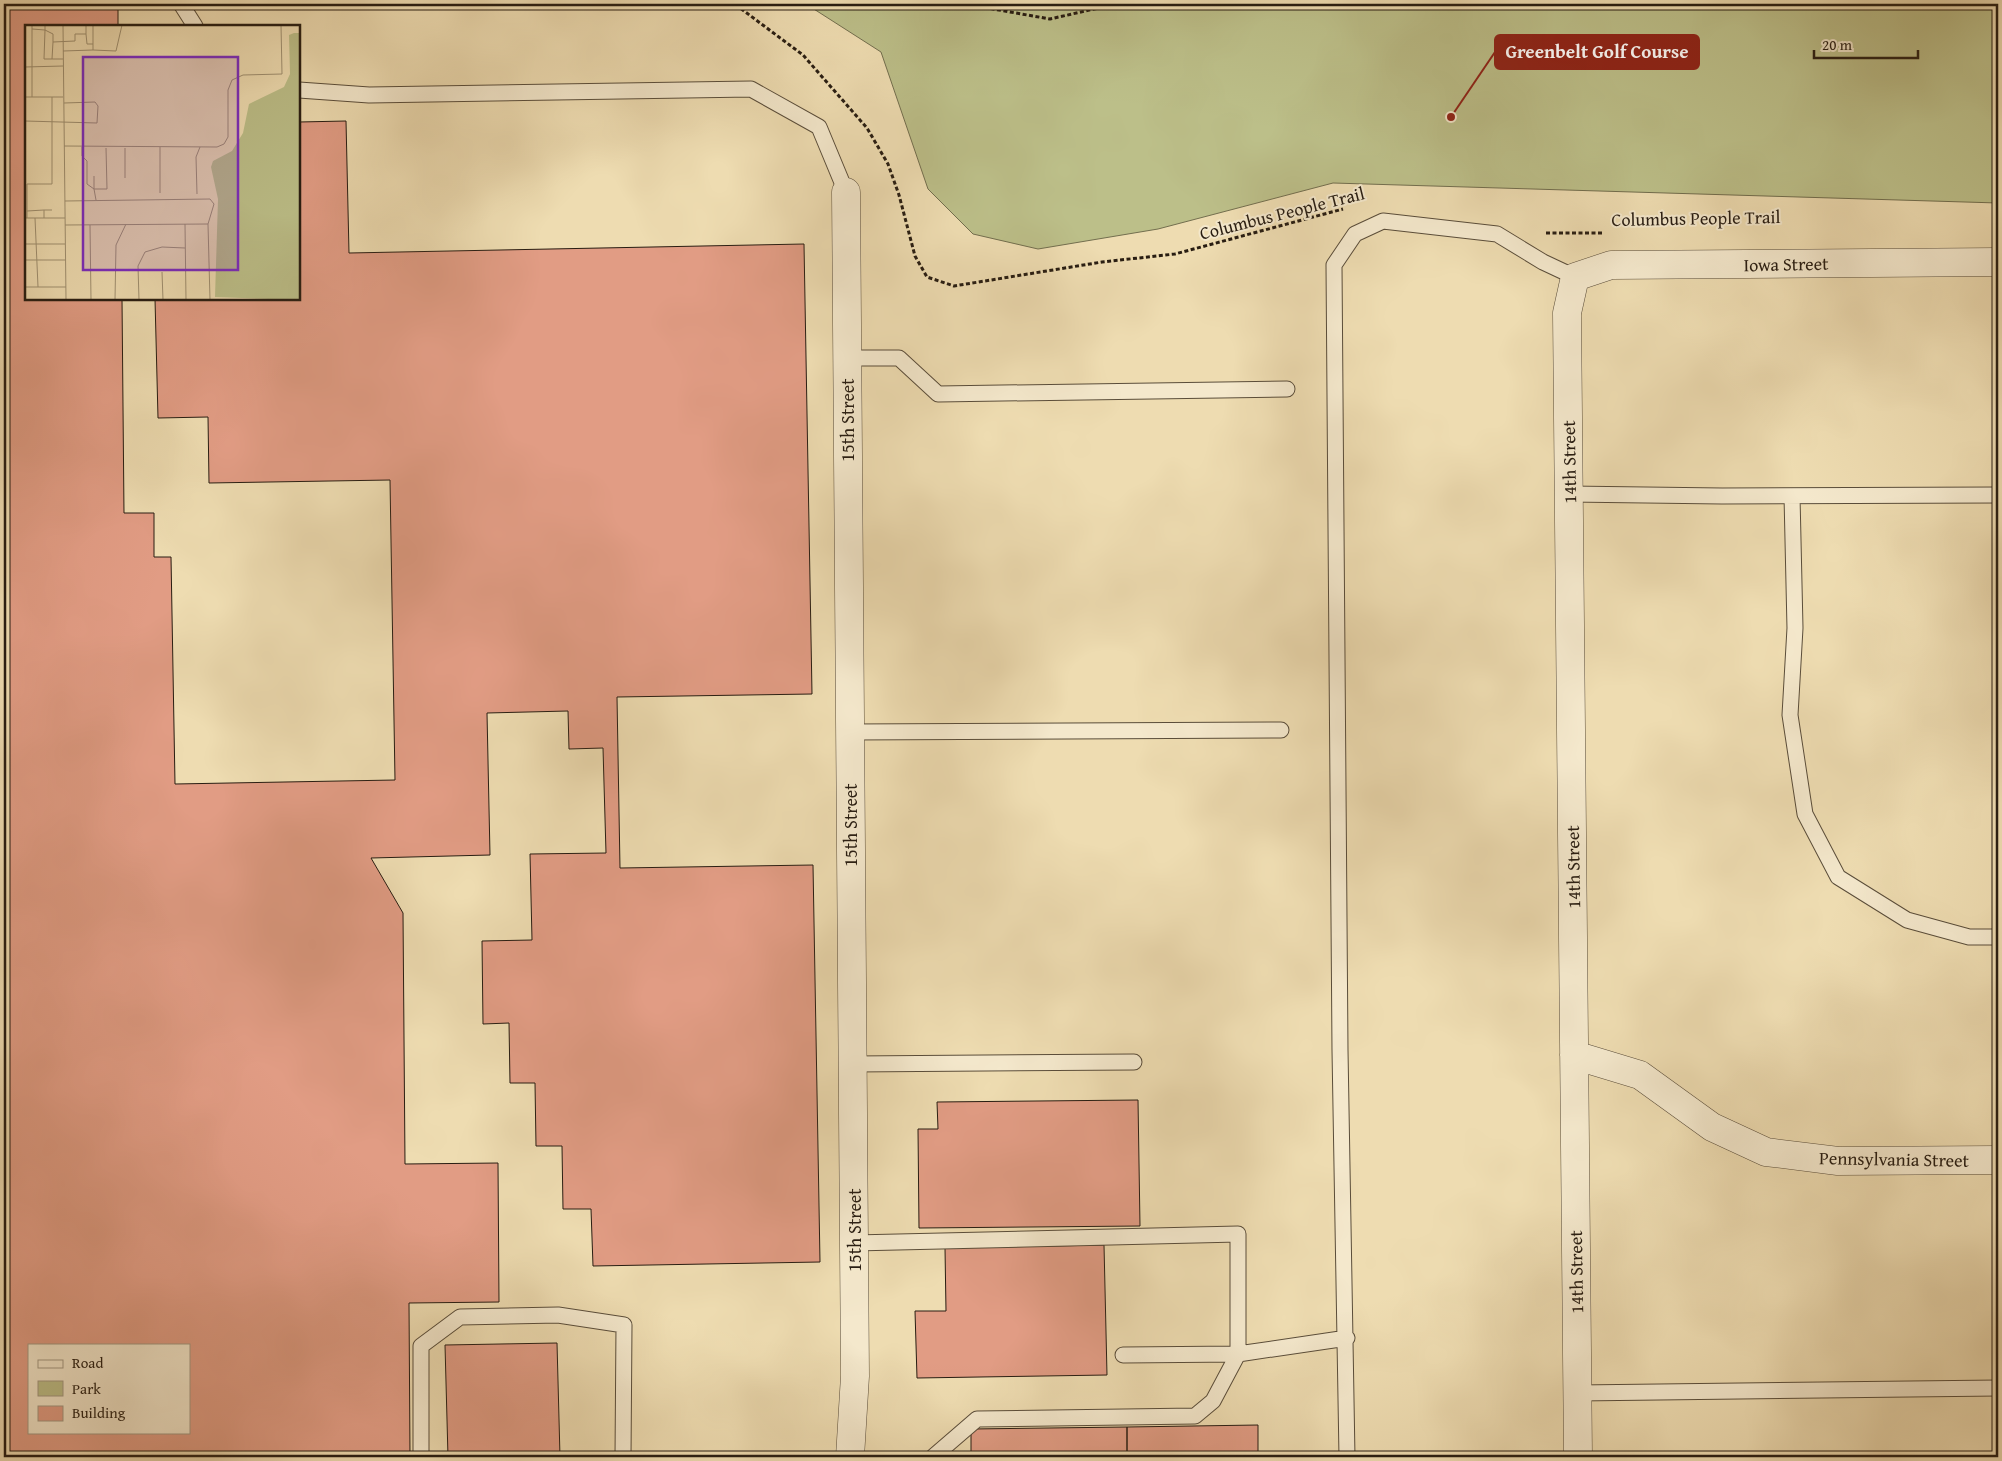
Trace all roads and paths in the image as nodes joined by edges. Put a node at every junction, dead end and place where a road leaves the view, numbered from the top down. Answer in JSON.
{"nodes":[{"id":1,"x":181,"y":4,"type":"edge"},
{"id":2,"x":722,"y":4,"type":"edge"},
{"id":3,"x":965,"y":4,"type":"edge"},
{"id":4,"x":1108,"y":4,"type":"edge"},
{"id":5,"x":193,"y":25,"type":"edge"},
{"id":6,"x":300,"y":90,"type":"edge"},
{"id":7,"x":846,"y":192,"type":"joint"},
{"id":8,"x":1349,"y":208,"type":"dead end"},
{"id":9,"x":1605,"y":233,"type":"dead end"},
{"id":10,"x":1497,"y":234,"type":"junction"},
{"id":11,"x":1998,"y":262,"type":"edge"},
{"id":12,"x":1575,"y":277,"type":"junction"},
{"id":13,"x":847,"y":358,"type":"junction"},
{"id":14,"x":1287,"y":389,"type":"dead end"},
{"id":15,"x":1569,"y":494,"type":"junction"},
{"id":16,"x":1998,"y":494,"type":"edge"},
{"id":17,"x":1792,"y":496,"type":"junction"},
{"id":18,"x":1281,"y":730,"type":"dead end"},
{"id":19,"x":850,"y":732,"type":"junction"},
{"id":20,"x":1998,"y":937,"type":"edge"},
{"id":21,"x":1574,"y":1055,"type":"junction"},
{"id":22,"x":1134,"y":1062,"type":"dead end"},
{"id":23,"x":852,"y":1064,"type":"junction"},
{"id":24,"x":1998,"y":1160,"type":"edge"},
{"id":25,"x":854,"y":1243,"type":"junction"},
{"id":26,"x":1346,"y":1338,"type":"junction"},
{"id":27,"x":1123,"y":1354,"type":"dead end"},
{"id":28,"x":1238,"y":1354,"type":"junction"},
{"id":29,"x":1998,"y":1388,"type":"edge"},
{"id":30,"x":1578,"y":1394,"type":"junction"},
{"id":31,"x":421,"y":1457,"type":"edge"},
{"id":32,"x":623,"y":1457,"type":"edge"},
{"id":33,"x":850,"y":1457,"type":"edge"},
{"id":34,"x":933,"y":1457,"type":"edge"},
{"id":35,"x":1347,"y":1457,"type":"edge"},
{"id":36,"x":1578,"y":1457,"type":"edge"}],
"edges":[{"from":1,"to":5,"type":"lane"},
{"from":2,"to":8,"type":"path","name":"Columbus People Trail"},
{"from":3,"to":4,"type":"path"},
{"from":6,"to":7,"type":"lane"},
{"from":7,"to":13,"type":"street","name":"15th Street"},
{"from":9,"to":10,"type":"path","name":"Columbus People Trail"},
{"from":10,"to":12,"type":"lane"},
{"from":10,"to":26,"type":"lane"},
{"from":11,"to":12,"type":"street","name":"Iowa Street"},
{"from":12,"to":15,"type":"street","name":"14th Street"},
{"from":13,"to":14,"type":"lane"},
{"from":13,"to":19,"type":"street","name":"15th Street"},
{"from":15,"to":17,"type":"lane"},
{"from":15,"to":21,"type":"street","name":"14th Street"},
{"from":16,"to":17,"type":"lane"},
{"from":17,"to":20,"type":"lane"},
{"from":18,"to":19,"type":"lane"},
{"from":19,"to":23,"type":"street","name":"15th Street"},
{"from":21,"to":24,"type":"street","name":"Pennsylvania Street"},
{"from":21,"to":30,"type":"street","name":"14th Street"},
{"from":22,"to":23,"type":"lane"},
{"from":23,"to":25,"type":"street","name":"15th Street"},
{"from":25,"to":28,"type":"lane"},
{"from":25,"to":33,"type":"street","name":"15th Street"},
{"from":26,"to":28,"type":"lane"},
{"from":26,"to":35,"type":"lane"},
{"from":27,"to":28,"type":"lane"},
{"from":28,"to":34,"type":"lane"},
{"from":29,"to":30,"type":"lane"},
{"from":30,"to":36,"type":"street","name":"14th Street"},
{"from":31,"to":32,"type":"lane"}]}
